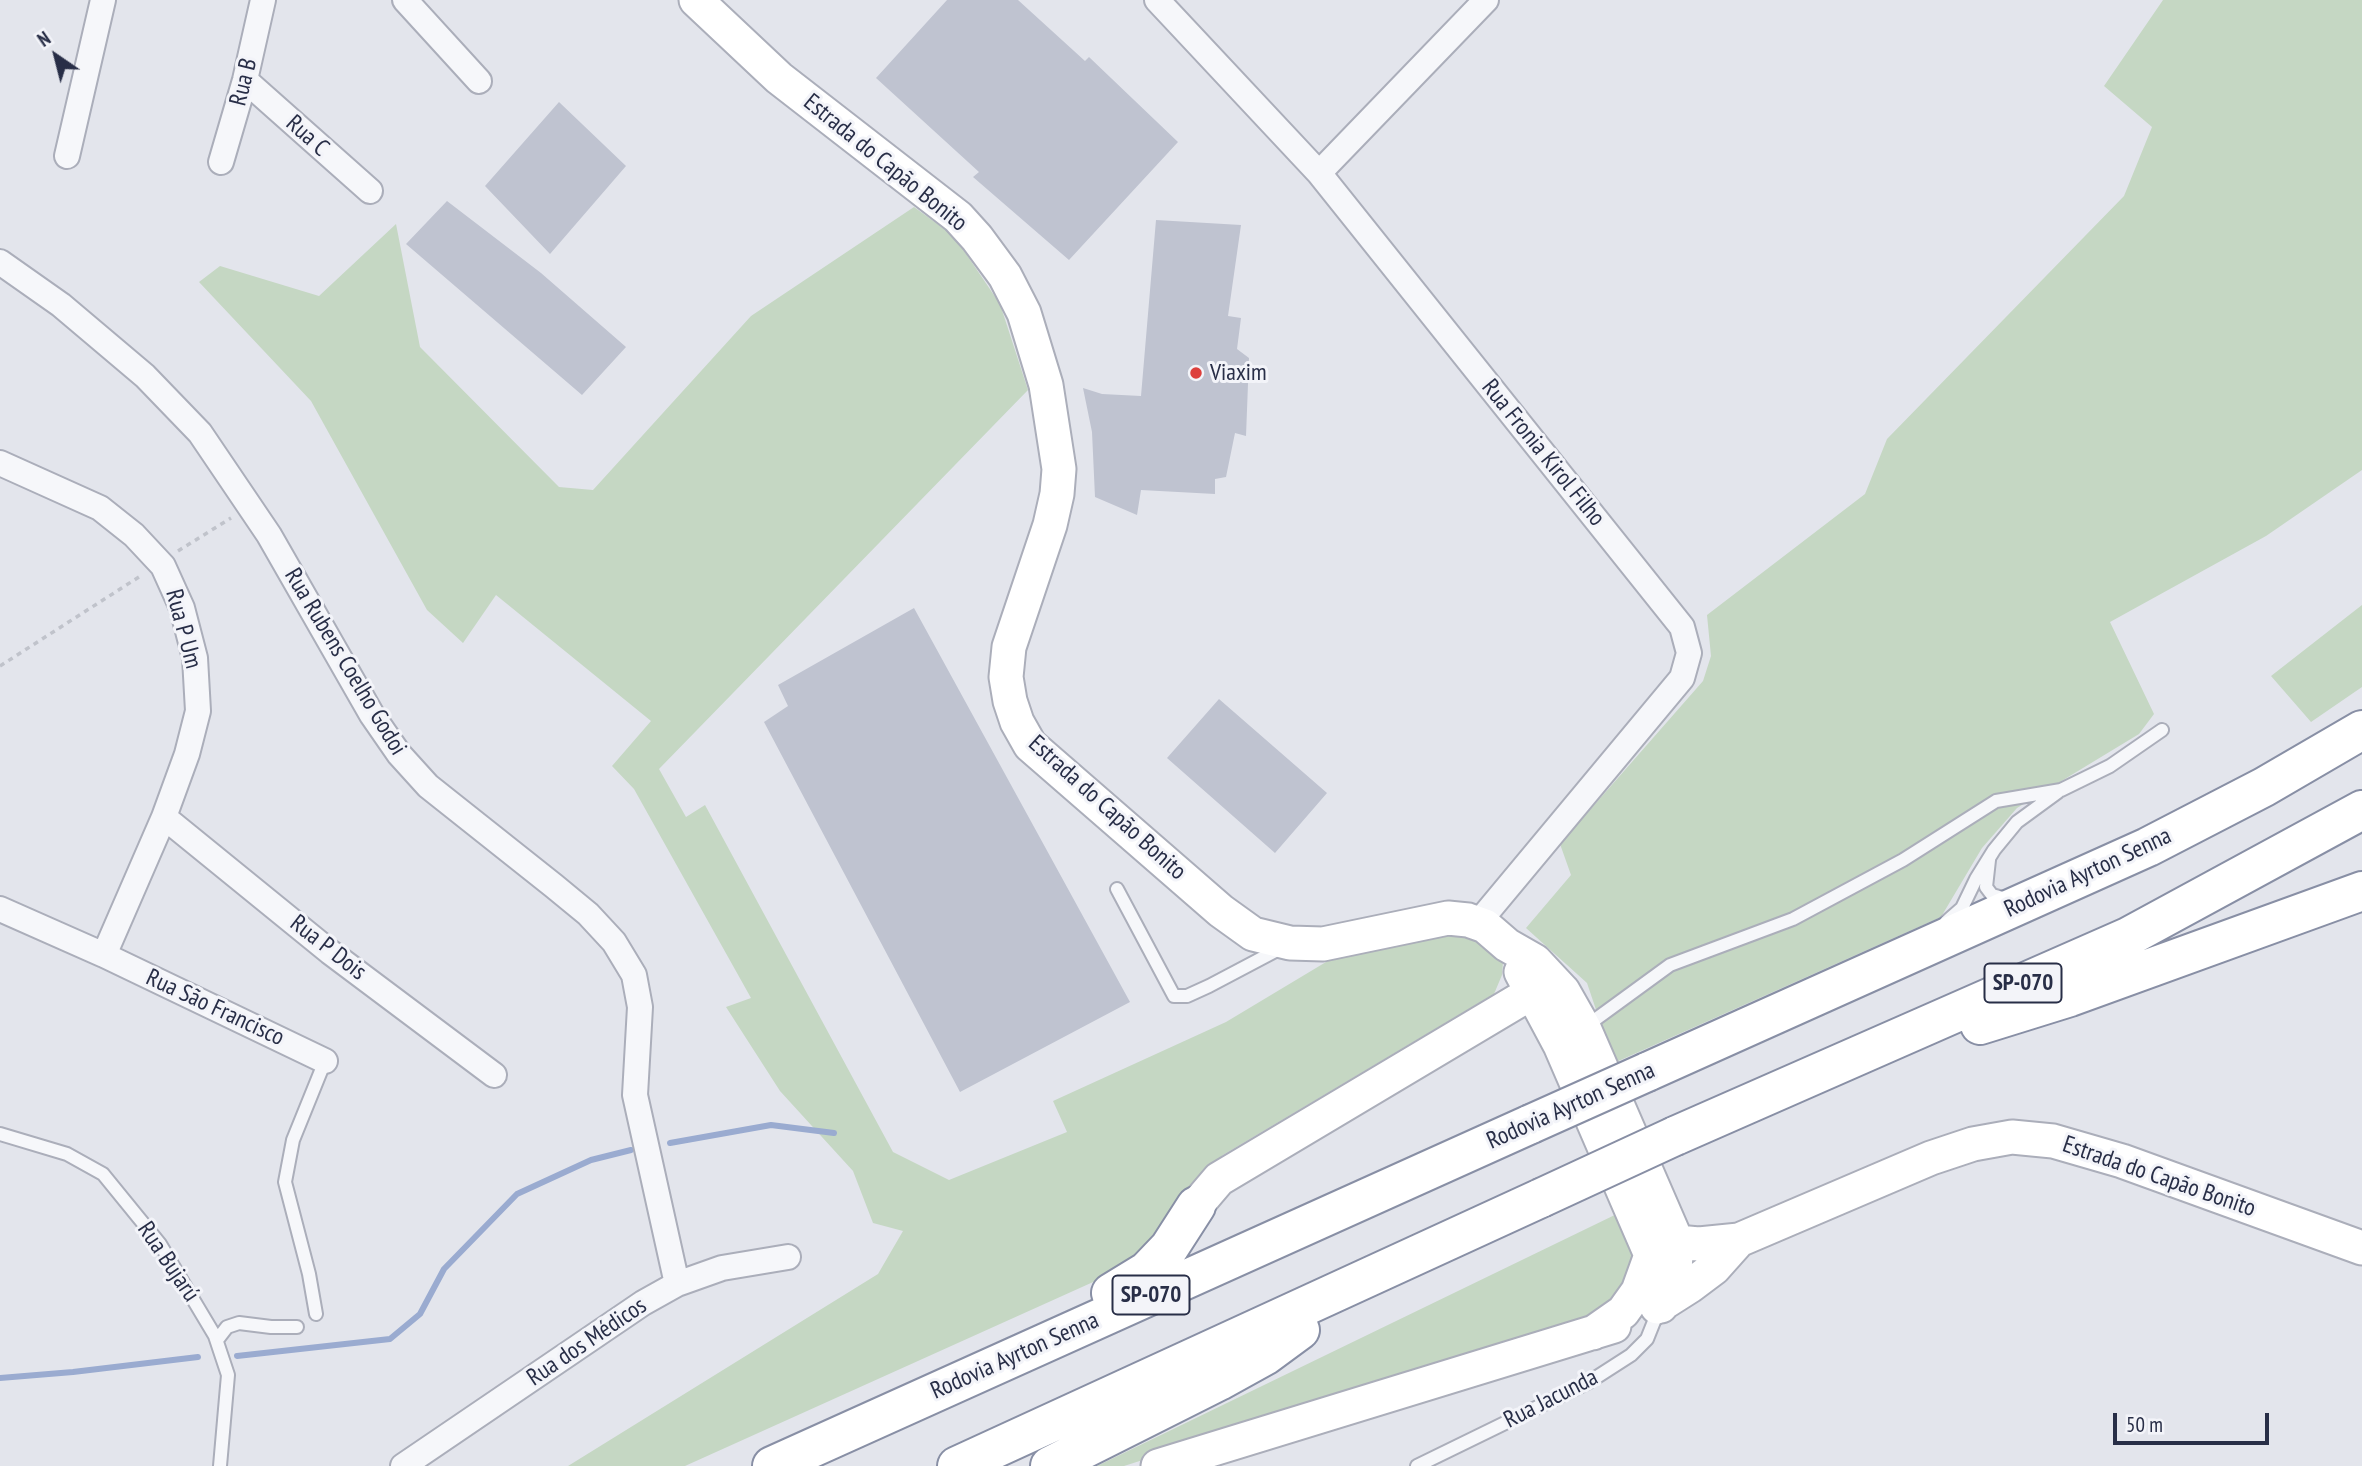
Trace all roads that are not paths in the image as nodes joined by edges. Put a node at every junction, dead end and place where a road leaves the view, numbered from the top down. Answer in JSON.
{"nodes":[{"id":1,"x":103,"y":0,"type":"edge"},
{"id":2,"x":263,"y":0,"type":"edge"},
{"id":3,"x":405,"y":0,"type":"edge"},
{"id":4,"x":696,"y":0,"type":"edge"},
{"id":5,"x":1157,"y":0,"type":"edge"},
{"id":6,"x":1486,"y":0,"type":"edge"},
{"id":7,"x":245,"y":80,"type":"junction"},
{"id":8,"x":479,"y":81,"type":"dead end"},
{"id":9,"x":67,"y":156,"type":"dead end"},
{"id":10,"x":221,"y":162,"type":"dead end"},
{"id":11,"x":1320,"y":173,"type":"junction"},
{"id":12,"x":370,"y":191,"type":"dead end"},
{"id":13,"x":0,"y":262,"type":"edge"},
{"id":14,"x":0,"y":463,"type":"edge"},
{"id":15,"x":2162,"y":730,"type":"dead end"},
{"id":16,"x":2362,"y":730,"type":"edge"},
{"id":17,"x":2061,"y":790,"type":"junction"},
{"id":18,"x":2362,"y":810,"type":"edge"},
{"id":19,"x":164,"y":817,"type":"junction"},
{"id":20,"x":2148,"y":847,"type":"junction"},
{"id":21,"x":1990,"y":858,"type":"junction"},
{"id":22,"x":1117,"y":889,"type":"dead end"},
{"id":23,"x":2362,"y":891,"type":"edge"},
{"id":24,"x":0,"y":909,"type":"edge"},
{"id":25,"x":1478,"y":923,"type":"junction"},
{"id":26,"x":1290,"y":943,"type":"junction"},
{"id":27,"x":104,"y":955,"type":"junction"},
{"id":28,"x":1547,"y":992,"type":"junction"},
{"id":29,"x":1756,"y":1024,"type":"junction"},
{"id":30,"x":1475,"y":1027,"type":"junction"},
{"id":31,"x":1572,"y":1036,"type":"junction"},
{"id":32,"x":1872,"y":1050,"type":"junction"},
{"id":33,"x":325,"y":1060,"type":"joint"},
{"id":34,"x":494,"y":1075,"type":"dead end"},
{"id":35,"x":0,"y":1134,"type":"edge"},
{"id":36,"x":1196,"y":1206,"type":"junction"},
{"id":37,"x":1739,"y":1240,"type":"junction"},
{"id":38,"x":1664,"y":1248,"type":"junction"},
{"id":39,"x":2362,"y":1248,"type":"edge"},
{"id":40,"x":1241,"y":1254,"type":"junction"},
{"id":41,"x":788,"y":1257,"type":"dead end"},
{"id":42,"x":677,"y":1284,"type":"junction"},
{"id":43,"x":1348,"y":1289,"type":"junction"},
{"id":44,"x":1661,"y":1306,"type":"junction"},
{"id":45,"x":316,"y":1314,"type":"dead end"},
{"id":46,"x":297,"y":1327,"type":"dead end"},
{"id":47,"x":1593,"y":1333,"type":"junction"},
{"id":48,"x":217,"y":1340,"type":"junction"},
{"id":49,"x":219,"y":1466,"type":"edge"},
{"id":50,"x":403,"y":1466,"type":"edge"},
{"id":51,"x":752,"y":1466,"type":"edge"},
{"id":52,"x":772,"y":1466,"type":"edge"},
{"id":53,"x":957,"y":1466,"type":"edge"},
{"id":54,"x":1051,"y":1466,"type":"edge"},
{"id":55,"x":1158,"y":1466,"type":"edge"},
{"id":56,"x":1417,"y":1466,"type":"edge"}],
"edges":[{"from":1,"to":9,"type":"street"},
{"from":2,"to":7,"type":"street","name":"Rua B"},
{"from":3,"to":8,"type":"street"},
{"from":4,"to":26,"type":"street","name":"Estrada do Capão Bonito"},
{"from":5,"to":11,"type":"street","name":"Rua Fronia Kirol Filho"},
{"from":6,"to":11,"type":"street"},
{"from":7,"to":10,"type":"street","name":"Rua B"},
{"from":7,"to":12,"type":"street","name":"Rua C"},
{"from":11,"to":25,"type":"street","name":"Rua Fronia Kirol Filho"},
{"from":13,"to":42,"type":"street","name":"Rua Rubens Coelho Godoi"},
{"from":14,"to":19,"type":"street","name":"Rua P Um"},
{"from":15,"to":17,"type":"lane"},
{"from":16,"to":20,"type":"highway","name":"Rodovia Ayrton Senna","number":"SP-070"},
{"from":17,"to":21,"type":"lane"},
{"from":17,"to":31,"type":"lane"},
{"from":18,"to":32,"type":"highway","number":"SP-070"},
{"from":19,"to":27,"type":"street","name":"Rua P Um"},
{"from":19,"to":34,"type":"street","name":"Rua P Dois"},
{"from":20,"to":21,"type":"lane"},
{"from":20,"to":29,"type":"highway","name":"Rodovia Ayrton Senna","number":"SP-070"},
{"from":21,"to":29,"type":"lane"},
{"from":22,"to":26,"type":"lane"},
{"from":23,"to":32,"type":"highway"},
{"from":24,"to":27,"type":"street","name":"Rua São Francisco"},
{"from":25,"to":26,"type":"street","name":"Estrada do Capão Bonito"},
{"from":25,"to":28,"type":"street"},
{"from":27,"to":33,"type":"street","name":"Rua São Francisco"},
{"from":28,"to":30,"type":"street"},
{"from":28,"to":31,"type":"street"},
{"from":29,"to":40,"type":"highway","name":"Rodovia Ayrton Senna","number":"SP-070","bridge":true},
{"from":30,"to":31,"type":"street"},
{"from":30,"to":36,"type":"street"},
{"from":31,"to":38,"type":"street"},
{"from":32,"to":43,"type":"highway","number":"SP-070","bridge":true},
{"from":33,"to":45,"type":"lane"},
{"from":35,"to":48,"type":"lane","name":"Rua Bujarú"},
{"from":36,"to":40,"type":"highway"},
{"from":36,"to":51,"type":"highway"},
{"from":37,"to":38,"type":"street","name":"Estrada do Capão Bonito"},
{"from":37,"to":39,"type":"street","name":"Estrada do Capão Bonito"},
{"from":37,"to":44,"type":"street"},
{"from":38,"to":44,"type":"street"},
{"from":38,"to":47,"type":"street"},
{"from":40,"to":52,"type":"highway","name":"Rodovia Ayrton Senna","number":"SP-070"},
{"from":41,"to":42,"type":"street","name":"Rua dos Médicos"},
{"from":42,"to":50,"type":"street","name":"Rua dos Médicos"},
{"from":43,"to":53,"type":"highway","number":"SP-070"},
{"from":43,"to":54,"type":"highway"},
{"from":44,"to":47,"type":"street"},
{"from":44,"to":56,"type":"lane","name":"Rua Jacunda"},
{"from":46,"to":48,"type":"lane"},
{"from":47,"to":55,"type":"street"},
{"from":48,"to":49,"type":"lane","name":"Rua Bujarú"}]}
